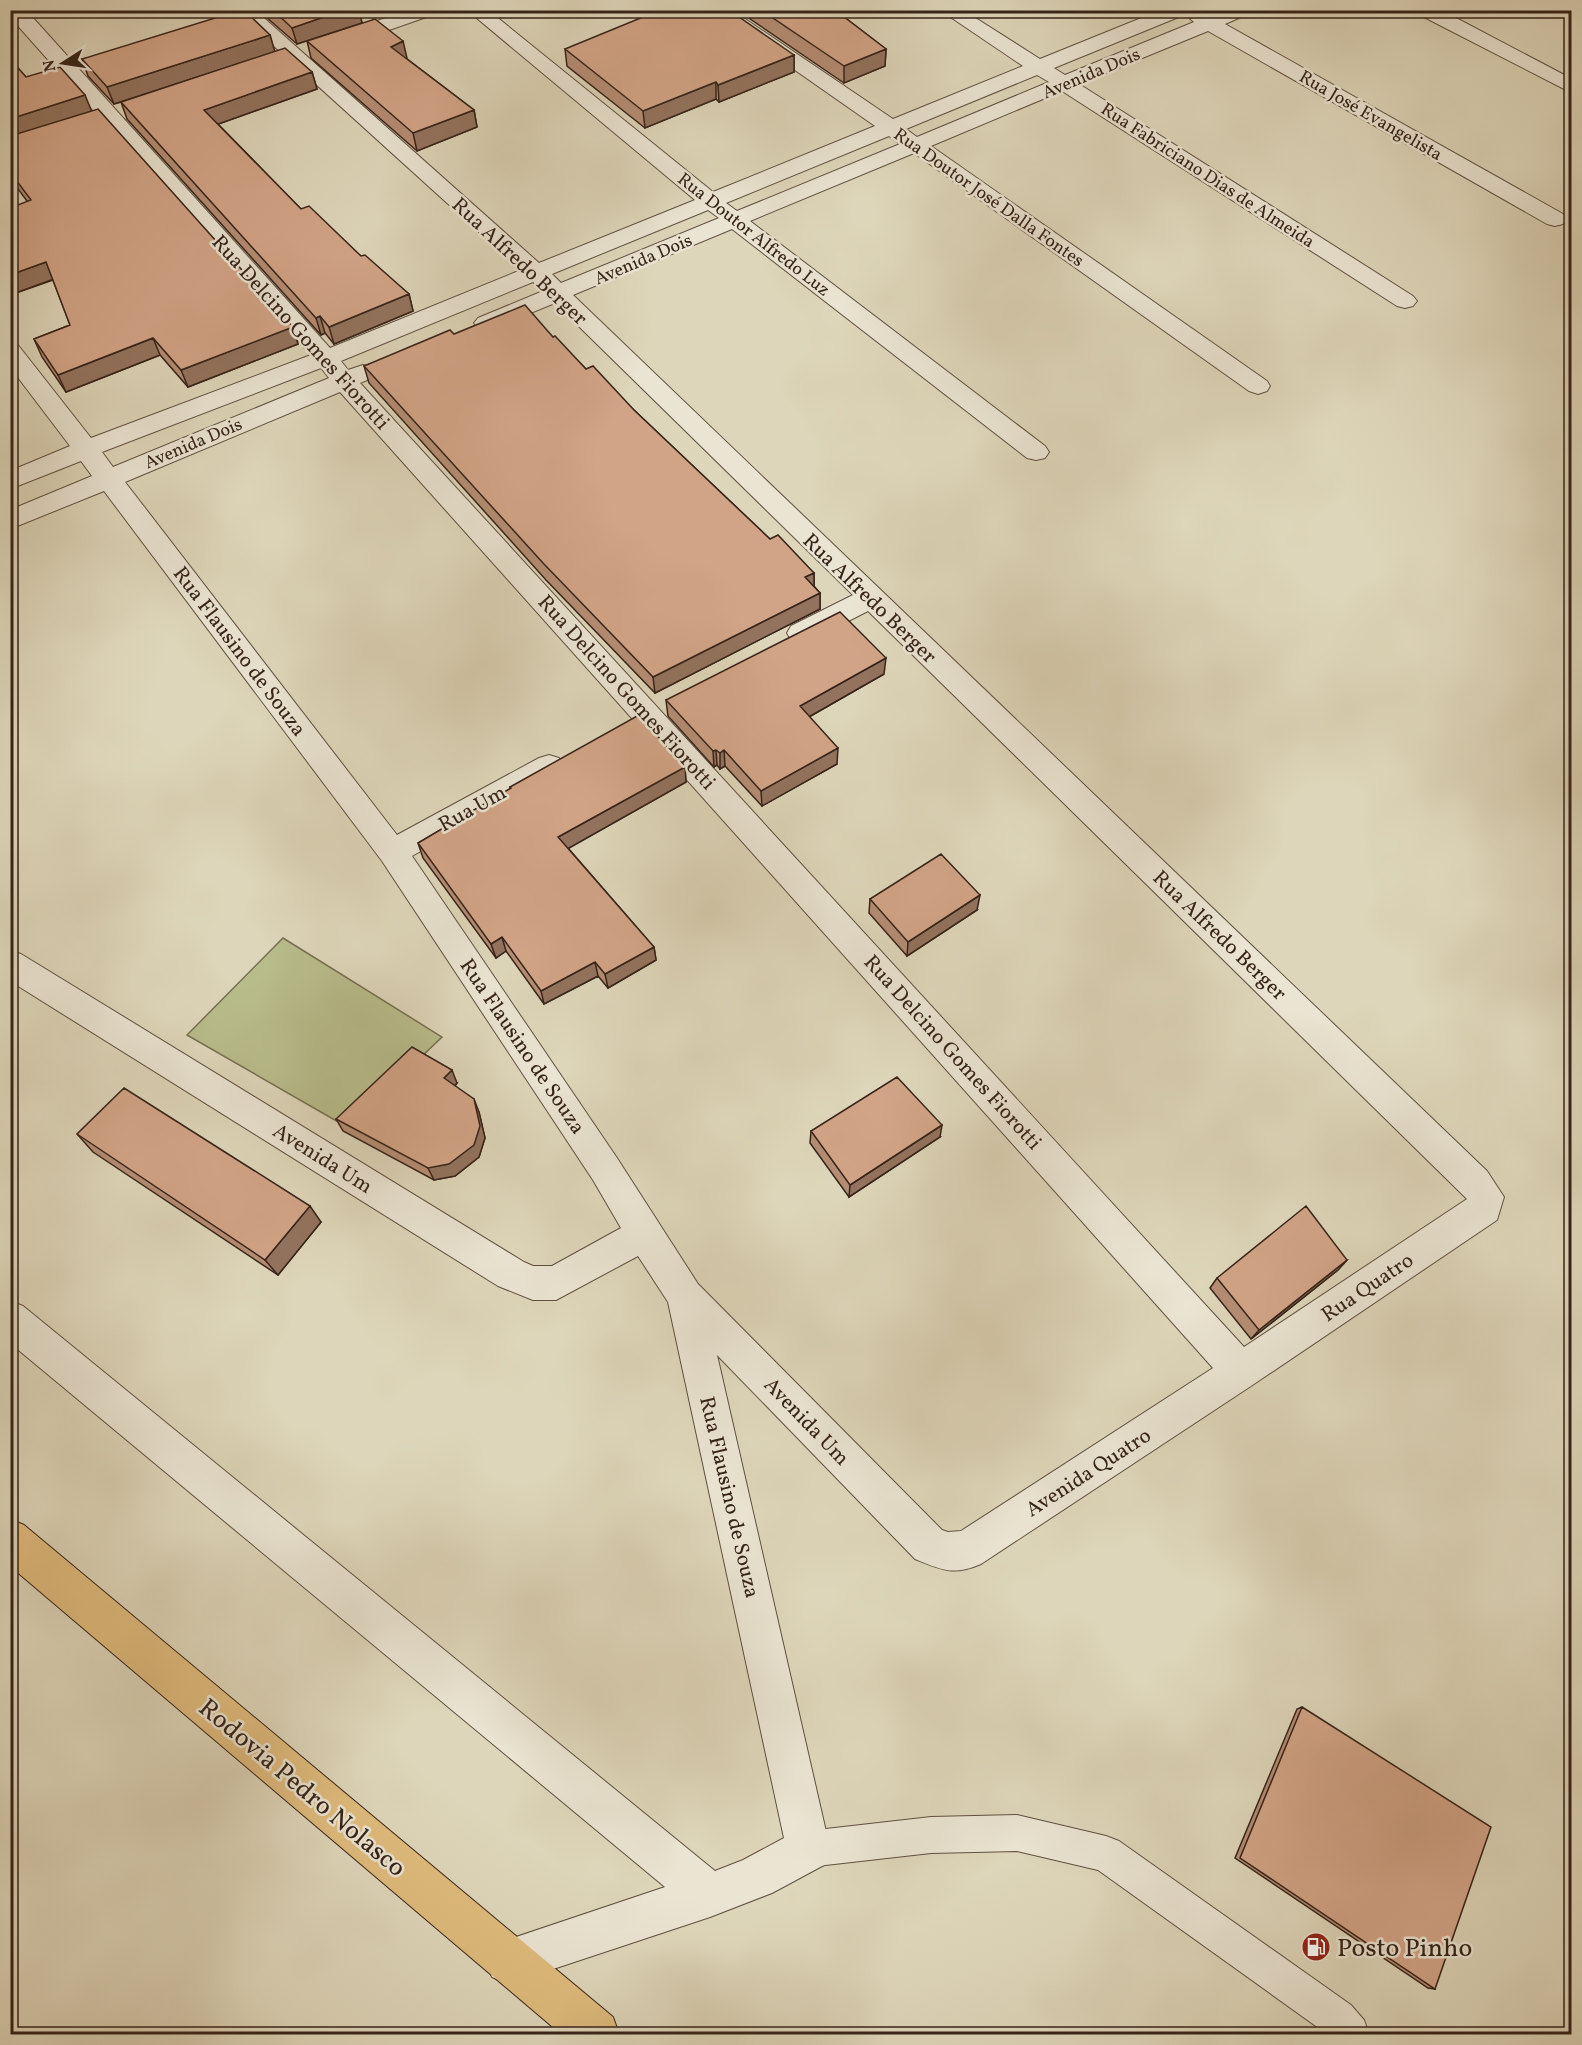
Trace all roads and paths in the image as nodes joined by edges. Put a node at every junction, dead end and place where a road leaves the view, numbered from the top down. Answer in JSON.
{"nodes":[{"id":1,"x":15,"y":10,"type":"edge"},
{"id":2,"x":243,"y":10,"type":"edge"},
{"id":3,"x":428,"y":10,"type":"edge"},
{"id":4,"x":476,"y":10,"type":"edge"},
{"id":5,"x":718,"y":10,"type":"edge"},
{"id":6,"x":949,"y":10,"type":"edge"},
{"id":7,"x":1179,"y":10,"type":"edge"},
{"id":8,"x":1187,"y":10,"type":"edge"},
{"id":9,"x":1241,"y":10,"type":"edge"},
{"id":10,"x":1425,"y":10,"type":"edge"},
{"id":11,"x":1210,"y":23,"type":"junction"},
{"id":12,"x":302,"y":54,"type":"junction"},
{"id":13,"x":1039,"y":67,"type":"junction"},
{"id":14,"x":1065,"y":84,"type":"junction"},
{"id":15,"x":1572,"y":87,"type":"edge"},
{"id":16,"x":890,"y":127,"type":"junction"},
{"id":17,"x":916,"y":145,"type":"junction"},
{"id":18,"x":710,"y":201,"type":"junction"},
{"id":19,"x":1556,"y":219,"type":"dead end"},
{"id":20,"x":735,"y":220,"type":"junction"},
{"id":21,"x":535,"y":271,"type":"junction"},
{"id":22,"x":558,"y":294,"type":"junction"},
{"id":23,"x":1406,"y":301,"type":"dead end"},
{"id":24,"x":461,"y":333,"type":"edge"},
{"id":25,"x":10,"y":350,"type":"edge"},
{"id":26,"x":326,"y":358,"type":"junction"},
{"id":27,"x":386,"y":363,"type":"edge"},
{"id":28,"x":344,"y":381,"type":"junction"},
{"id":29,"x":1258,"y":386,"type":"dead end"},
{"id":30,"x":86,"y":449,"type":"junction"},
{"id":31,"x":1036,"y":452,"type":"dead end"},
{"id":32,"x":110,"y":478,"type":"junction"},
{"id":33,"x":10,"y":481,"type":"edge"},
{"id":34,"x":10,"y":520,"type":"edge"},
{"id":35,"x":870,"y":598,"type":"junction"},
{"id":36,"x":774,"y":647,"type":"edge"},
{"id":37,"x":575,"y":752,"type":"edge"},
{"id":38,"x":393,"y":852,"type":"junction"},
{"id":39,"x":10,"y":964,"type":"edge"},
{"id":40,"x":1486,"y":1197,"type":"joint"},
{"id":41,"x":644,"y":1234,"type":"junction"},
{"id":42,"x":685,"y":1296,"type":"junction"},
{"id":43,"x":10,"y":1319,"type":"edge"},
{"id":44,"x":1241,"y":1371,"type":"junction"},
{"id":45,"x":10,"y":1539,"type":"edge"},
{"id":46,"x":929,"y":1545,"type":"joint"},
{"id":47,"x":808,"y":1849,"type":"junction"},
{"id":48,"x":710,"y":1895,"type":"junction"},
{"id":49,"x":508,"y":1961,"type":"junction"},
{"id":50,"x":596,"y":2034,"type":"edge"},
{"id":51,"x":1350,"y":2034,"type":"edge"}],
"edges":[{"from":1,"to":26,"type":"street","name":"Rua Delcino Gomes Fiorotti"},
{"from":2,"to":12,"type":"street","name":"Rua Alfredo Berger"},
{"from":3,"to":12,"type":"street"},
{"from":4,"to":18,"type":"street","name":"Rua Doutor Alfredo Luz"},
{"from":5,"to":16,"type":"street","name":"Rua Doutor José Dalla Fontes"},
{"from":6,"to":13,"type":"street","name":"Rua Fabriciano Dias de Almeida"},
{"from":7,"to":13,"type":"street","name":"Avenida Dois"},
{"from":8,"to":11,"type":"street","name":"Rua José Evangelista"},
{"from":9,"to":11,"type":"street","name":"Avenida Dois"},
{"from":10,"to":15,"type":"street"},
{"from":11,"to":14,"type":"street","name":"Avenida Dois"},
{"from":11,"to":19,"type":"street","name":"Rua José Evangelista"},
{"from":12,"to":21,"type":"street","name":"Rua Alfredo Berger"},
{"from":13,"to":14,"type":"street","name":"Rua Fabriciano Dias de Almeida"},
{"from":13,"to":16,"type":"street","name":"Avenida Dois"},
{"from":14,"to":17,"type":"street","name":"Avenida Dois"},
{"from":14,"to":23,"type":"street","name":"Rua Fabriciano Dias de Almeida"},
{"from":16,"to":17,"type":"street","name":"Rua Doutor José Dalla Fontes"},
{"from":16,"to":18,"type":"street","name":"Avenida Dois"},
{"from":17,"to":20,"type":"street","name":"Avenida Dois"},
{"from":17,"to":29,"type":"street","name":"Rua Doutor José Dalla Fontes"},
{"from":18,"to":20,"type":"street","name":"Rua Doutor Alfredo Luz"},
{"from":18,"to":21,"type":"street","name":"Avenida Dois"},
{"from":20,"to":22,"type":"street","name":"Avenida Dois"},
{"from":20,"to":31,"type":"street","name":"Rua Doutor Alfredo Luz"},
{"from":21,"to":22,"type":"street","name":"Rua Alfredo Berger"},
{"from":21,"to":26,"type":"street","name":"Avenida Dois"},
{"from":22,"to":24,"type":"street","name":"Avenida Dois"},
{"from":22,"to":35,"type":"street","name":"Rua Alfredo Berger"},
{"from":25,"to":30,"type":"street","name":"Rua Flausino de Souza"},
{"from":26,"to":28,"type":"street","name":"Rua Delcino Gomes Fiorotti"},
{"from":26,"to":30,"type":"street","name":"Avenida Dois"},
{"from":27,"to":28,"type":"street","name":"Avenida Dois"},
{"from":28,"to":32,"type":"street","name":"Avenida Dois"},
{"from":28,"to":44,"type":"street","name":"Rua Delcino Gomes Fiorotti"},
{"from":30,"to":32,"type":"street","name":"Rua Flausino de Souza"},
{"from":30,"to":33,"type":"street","name":"Avenida Dois"},
{"from":32,"to":34,"type":"street","name":"Avenida Dois"},
{"from":32,"to":38,"type":"street","name":"Rua Flausino de Souza"},
{"from":35,"to":36,"type":"street"},
{"from":35,"to":40,"type":"street","name":"Rua Alfredo Berger"},
{"from":37,"to":38,"type":"street","name":"Rua Um"},
{"from":38,"to":41,"type":"street","name":"Rua Flausino de Souza"},
{"from":39,"to":41,"type":"street","name":"Avenida Um"},
{"from":40,"to":44,"type":"street","name":"Rua Quatro"},
{"from":41,"to":42,"type":"street","name":"Rua Flausino de Souza"},
{"from":42,"to":46,"type":"street","name":"Avenida Um"},
{"from":42,"to":47,"type":"street","name":"Rua Flausino de Souza"},
{"from":43,"to":48,"type":"street"},
{"from":44,"to":46,"type":"street","name":"Avenida Quatro"},
{"from":45,"to":49,"type":"highway","name":"Rodovia Pedro Nolasco"},
{"from":47,"to":48,"type":"street"},
{"from":47,"to":51,"type":"lane"},
{"from":48,"to":49,"type":"street"},
{"from":49,"to":50,"type":"highway","name":"Rodovia Pedro Nolasco"}]}
